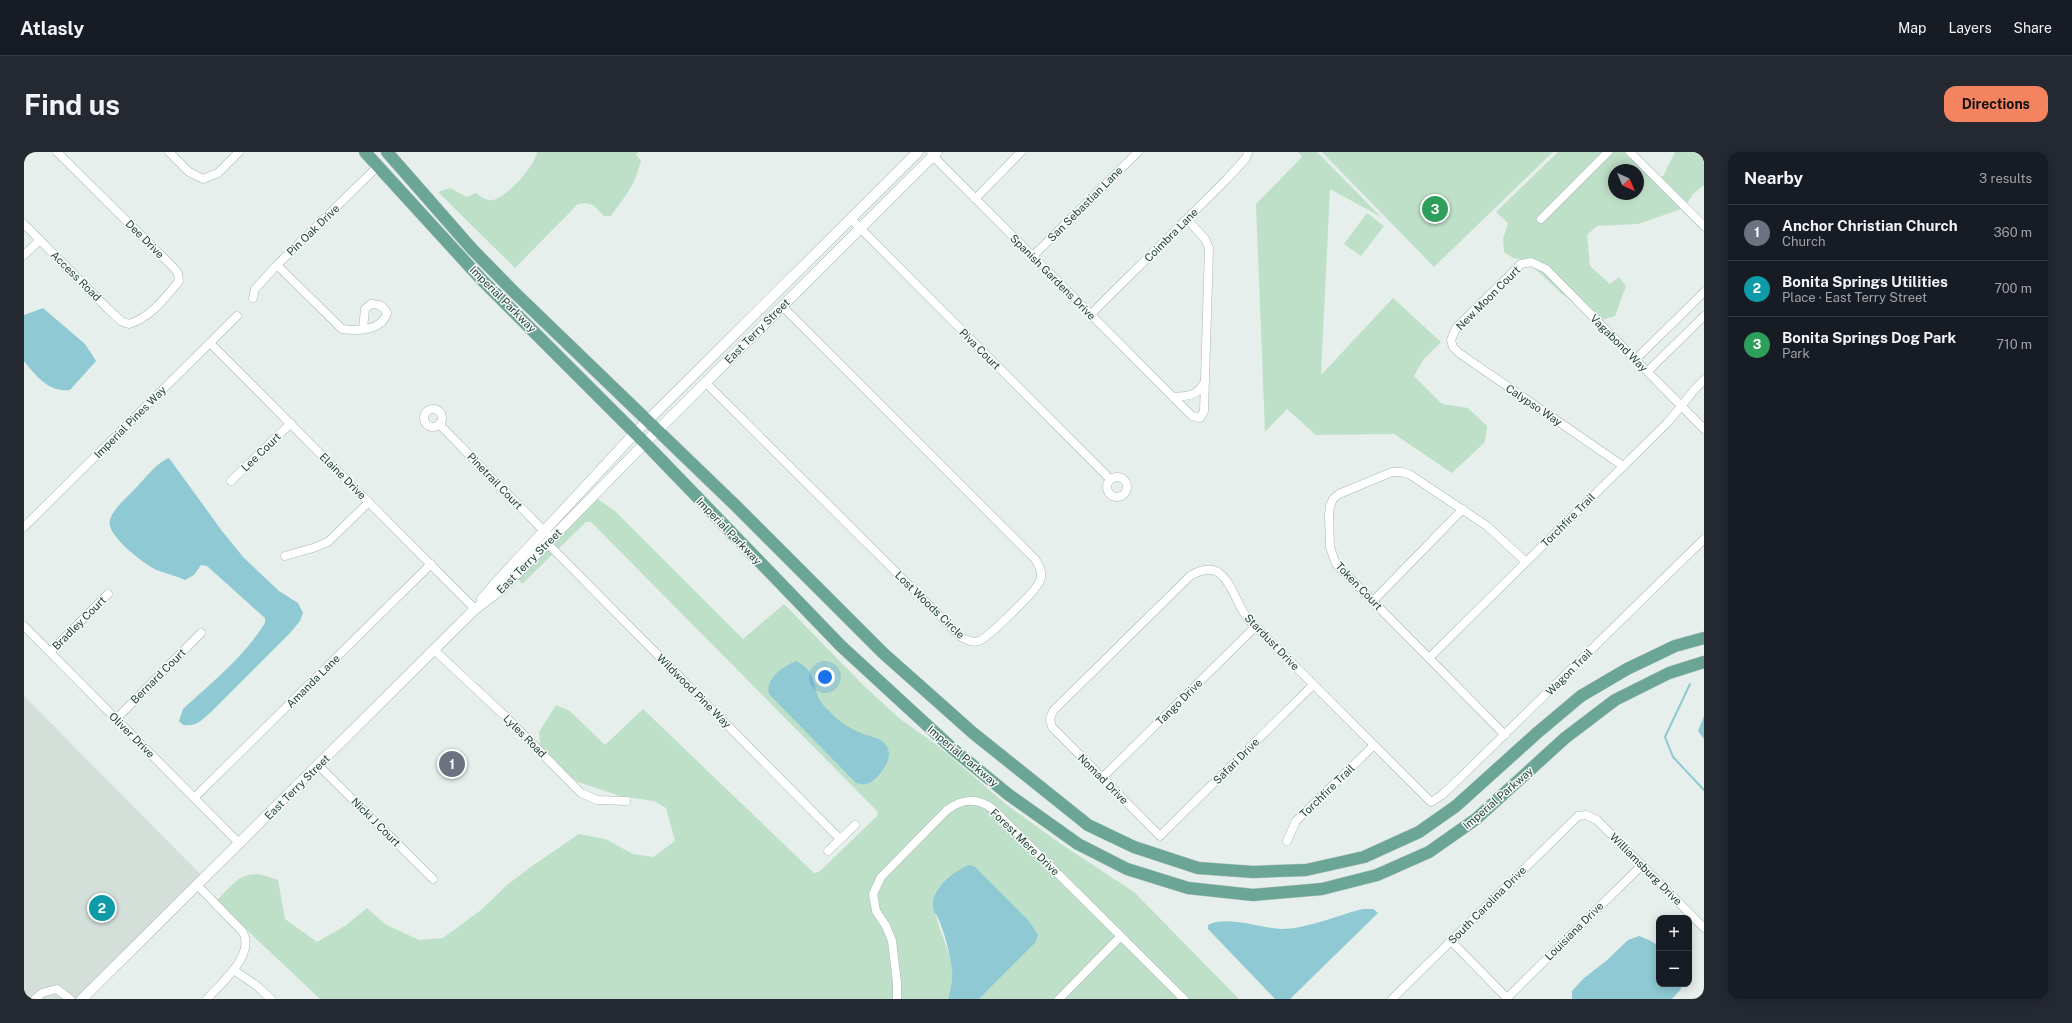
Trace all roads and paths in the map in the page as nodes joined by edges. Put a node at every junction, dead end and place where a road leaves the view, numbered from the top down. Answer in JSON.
{"nodes":[{"id":1,"x":57,"y":152,"type":"edge"},
{"id":2,"x":169,"y":152,"type":"edge"},
{"id":3,"x":239,"y":152,"type":"edge"},
{"id":4,"x":365,"y":152,"type":"edge"},
{"id":5,"x":387,"y":152,"type":"edge"},
{"id":6,"x":918,"y":152,"type":"edge"},
{"id":7,"x":1021,"y":152,"type":"edge"},
{"id":8,"x":1138,"y":152,"type":"edge"},
{"id":9,"x":1248,"y":152,"type":"edge"},
{"id":10,"x":1608,"y":152,"type":"edge"},
{"id":11,"x":1630,"y":152,"type":"edge"},
{"id":12,"x":934,"y":153,"type":"edge"},
{"id":13,"x":378,"y":166,"type":"junction"},
{"id":14,"x":975,"y":199,"type":"junction"},
{"id":15,"x":850,"y":218,"type":"junction"},
{"id":16,"x":1187,"y":219,"type":"junction"},
{"id":17,"x":1541,"y":219,"type":"dead end"},
{"id":18,"x":24,"y":224,"type":"edge"},
{"id":19,"x":1704,"y":226,"type":"edge"},
{"id":20,"x":860,"y":228,"type":"junction"},
{"id":21,"x":829,"y":238,"type":"junction"},
{"id":22,"x":40,"y":240,"type":"junction"},
{"id":23,"x":24,"y":255,"type":"edge"},
{"id":24,"x":1033,"y":256,"type":"junction"},
{"id":25,"x":1531,"y":262,"type":"joint"},
{"id":26,"x":277,"y":265,"type":"junction"},
{"id":27,"x":1704,"y":292,"type":"edge"},
{"id":28,"x":253,"y":298,"type":"dead end"},
{"id":29,"x":782,"y":306,"type":"junction"},
{"id":30,"x":1091,"y":314,"type":"junction"},
{"id":31,"x":237,"y":316,"type":"dead end"},
{"id":32,"x":1704,"y":316,"type":"edge"},
{"id":33,"x":129,"y":324,"type":"joint"},
{"id":34,"x":363,"y":328,"type":"dead end"},
{"id":35,"x":1451,"y":340,"type":"joint"},
{"id":36,"x":210,"y":343,"type":"junction"},
{"id":37,"x":1636,"y":359,"type":"junction"},
{"id":38,"x":1648,"y":371,"type":"junction"},
{"id":39,"x":1704,"y":380,"type":"edge"},
{"id":40,"x":705,"y":382,"type":"junction"},
{"id":41,"x":1204,"y":383,"type":"junction"},
{"id":42,"x":1173,"y":397,"type":"junction"},
{"id":43,"x":1682,"y":406,"type":"junction"},
{"id":44,"x":647,"y":420,"type":"junction"},
{"id":45,"x":291,"y":423,"type":"junction"},
{"id":46,"x":439,"y":424,"type":"dead end"},
{"id":47,"x":1704,"y":428,"type":"edge"},
{"id":48,"x":657,"y":430,"type":"junction"},
{"id":49,"x":635,"y":433,"type":"junction"},
{"id":50,"x":645,"y":443,"type":"junction"},
{"id":51,"x":1623,"y":466,"type":"junction"},
{"id":52,"x":1110,"y":479,"type":"dead end"},
{"id":53,"x":231,"y":481,"type":"dead end"},
{"id":54,"x":369,"y":502,"type":"junction"},
{"id":55,"x":1463,"y":510,"type":"junction"},
{"id":56,"x":24,"y":528,"type":"edge"},
{"id":57,"x":544,"y":531,"type":"junction"},
{"id":58,"x":1704,"y":539,"type":"edge"},
{"id":59,"x":550,"y":541,"type":"junction"},
{"id":60,"x":284,"y":556,"type":"dead end"},
{"id":61,"x":1526,"y":562,"type":"junction"},
{"id":62,"x":431,"y":564,"type":"junction"},
{"id":63,"x":108,"y":594,"type":"dead end"},
{"id":64,"x":1373,"y":601,"type":"junction"},
{"id":65,"x":475,"y":609,"type":"junction"},
{"id":66,"x":24,"y":626,"type":"edge"},
{"id":67,"x":1255,"y":627,"type":"junction"},
{"id":68,"x":201,"y":633,"type":"dead end"},
{"id":69,"x":1704,"y":638,"type":"edge"},
{"id":70,"x":433,"y":650,"type":"junction"},
{"id":71,"x":50,"y":652,"type":"junction"},
{"id":72,"x":1429,"y":658,"type":"junction"},
{"id":73,"x":1704,"y":662,"type":"edge"},
{"id":74,"x":1313,"y":685,"type":"junction"},
{"id":75,"x":116,"y":719,"type":"junction"},
{"id":76,"x":1050,"y":719,"type":"joint"},
{"id":77,"x":1505,"y":735,"type":"junction"},
{"id":78,"x":1373,"y":746,"type":"junction"},
{"id":79,"x":318,"y":765,"type":"junction"},
{"id":80,"x":1102,"y":778,"type":"junction"},
{"id":81,"x":194,"y":798,"type":"junction"},
{"id":82,"x":626,"y":801,"type":"dead end"},
{"id":83,"x":1431,"y":802,"type":"joint"},
{"id":84,"x":1586,"y":815,"type":"joint"},
{"id":85,"x":855,"y":826,"type":"dead end"},
{"id":86,"x":1160,"y":836,"type":"joint"},
{"id":87,"x":840,"y":839,"type":"junction"},
{"id":88,"x":1287,"y":840,"type":"dead end"},
{"id":89,"x":240,"y":844,"type":"junction"},
{"id":90,"x":828,"y":851,"type":"dead end"},
{"id":91,"x":1642,"y":865,"type":"junction"},
{"id":92,"x":434,"y":879,"type":"dead end"},
{"id":93,"x":197,"y":885,"type":"junction"},
{"id":94,"x":1704,"y":928,"type":"edge"},
{"id":95,"x":1121,"y":936,"type":"junction"},
{"id":96,"x":1451,"y":941,"type":"junction"},
{"id":97,"x":234,"y":970,"type":"junction"},
{"id":98,"x":1393,"y":998,"type":"edge"},
{"id":99,"x":1507,"y":998,"type":"edge"},
{"id":100,"x":35,"y":999,"type":"edge"},
{"id":101,"x":70,"y":999,"type":"edge"},
{"id":102,"x":82,"y":999,"type":"edge"},
{"id":103,"x":207,"y":999,"type":"edge"},
{"id":104,"x":271,"y":999,"type":"edge"},
{"id":105,"x":897,"y":999,"type":"edge"},
{"id":106,"x":1059,"y":999,"type":"edge"},
{"id":107,"x":1184,"y":999,"type":"edge"}],
"edges":[{"from":1,"to":33,"type":"street","name":"Dee Drive"},
{"from":2,"to":3,"type":"street"},
{"from":4,"to":13,"type":"main road","name":"Imperial Parkway"},
{"from":5,"to":44,"type":"main road","name":"Imperial Parkway"},
{"from":6,"to":15,"type":"street"},
{"from":7,"to":14,"type":"street"},
{"from":8,"to":24,"type":"street","name":"San Sebastian Lane"},
{"from":9,"to":16,"type":"street","name":"Coimbra Lane"},
{"from":10,"to":17,"type":"street"},
{"from":11,"to":19,"type":"street"},
{"from":12,"to":14,"type":"street","name":"Spanish Gardens Drive"},
{"from":12,"to":20,"type":"street","name":"East Terry Street"},
{"from":13,"to":26,"type":"street","name":"Pin Oak Drive"},
{"from":13,"to":49,"type":"main road","name":"Imperial Parkway"},
{"from":14,"to":24,"type":"street","name":"Spanish Gardens Drive"},
{"from":15,"to":20,"type":"street","name":"Piva Court"},
{"from":15,"to":21,"type":"street"},
{"from":16,"to":30,"type":"street","name":"Coimbra Lane"},
{"from":16,"to":41,"type":"street","name":"Spanish Gardens Drive"},
{"from":18,"to":22,"type":"street","name":"Access Road"},
{"from":20,"to":29,"type":"street","name":"East Terry Street"},
{"from":20,"to":52,"type":"street","name":"Piva Court"},
{"from":21,"to":29,"type":"street"},
{"from":21,"to":44,"type":"street"},
{"from":22,"to":23,"type":"street"},
{"from":22,"to":33,"type":"street","name":"Access Road"},
{"from":24,"to":30,"type":"street","name":"Spanish Gardens Drive"},
{"from":25,"to":35,"type":"street","name":"New Moon Court"},
{"from":25,"to":37,"type":"street","name":"Vagabond Way"},
{"from":26,"to":28,"type":"street","name":"Pin Oak Drive"},
{"from":26,"to":34,"type":"street"},
{"from":27,"to":37,"type":"street"},
{"from":29,"to":40,"type":"street","name":"East Terry Street"},
{"from":29,"to":40,"type":"street","name":"Lost Woods Circle"},
{"from":30,"to":42,"type":"street","name":"Spanish Gardens Drive"},
{"from":31,"to":36,"type":"street","name":"Imperial Pines Way"},
{"from":32,"to":38,"type":"street"},
{"from":35,"to":51,"type":"street","name":"Calypso Way"},
{"from":36,"to":45,"type":"street","name":"Elaine Drive"},
{"from":36,"to":56,"type":"street","name":"Imperial Pines Way"},
{"from":37,"to":38,"type":"street","name":"Vagabond Way"},
{"from":38,"to":43,"type":"street","name":"Vagabond Way"},
{"from":39,"to":43,"type":"street","name":"Torchfire Trail"},
{"from":40,"to":48,"type":"street","name":"East Terry Street"},
{"from":41,"to":42,"type":"street"},
{"from":41,"to":42,"type":"street","name":"Spanish Gardens Drive"},
{"from":43,"to":47,"type":"street","name":"Vagabond Way"},
{"from":43,"to":51,"type":"street","name":"Torchfire Trail"},
{"from":44,"to":48,"type":"main road","name":"Imperial Parkway"},
{"from":44,"to":49,"type":"street"},
{"from":45,"to":53,"type":"street","name":"Lee Court"},
{"from":45,"to":54,"type":"street","name":"Elaine Drive"},
{"from":46,"to":57,"type":"street","name":"Pinetrail Court"},
{"from":48,"to":50,"type":"street","name":"East Terry Street"},
{"from":48,"to":69,"type":"main road","name":"Imperial Parkway"},
{"from":49,"to":50,"type":"main road","name":"Imperial Parkway"},
{"from":49,"to":57,"type":"street"},
{"from":50,"to":59,"type":"street","name":"East Terry Street"},
{"from":50,"to":73,"type":"main road","name":"Imperial Parkway"},
{"from":51,"to":61,"type":"street","name":"Torchfire Trail"},
{"from":54,"to":60,"type":"street"},
{"from":54,"to":62,"type":"street","name":"Elaine Drive"},
{"from":55,"to":61,"type":"street","name":"Token Court"},
{"from":55,"to":64,"type":"street"},
{"from":55,"to":64,"type":"street","name":"Token Court"},
{"from":57,"to":59,"type":"street","name":"Pinetrail Court"},
{"from":57,"to":65,"type":"street"},
{"from":58,"to":77,"type":"street","name":"Wagon Trail"},
{"from":59,"to":65,"type":"street","name":"East Terry Street"},
{"from":59,"to":87,"type":"street","name":"Wildwood Pine Way"},
{"from":61,"to":72,"type":"street","name":"Torchfire Trail"},
{"from":62,"to":65,"type":"street","name":"Elaine Drive"},
{"from":62,"to":81,"type":"street","name":"Amanda Lane"},
{"from":63,"to":71,"type":"street","name":"Bradley Court"},
{"from":64,"to":72,"type":"street","name":"Token Court"},
{"from":65,"to":70,"type":"street","name":"East Terry Street"},
{"from":66,"to":71,"type":"street","name":"Oliver Drive"},
{"from":67,"to":74,"type":"street","name":"Stardust Drive"},
{"from":67,"to":76,"type":"street","name":"Stardust Drive"},
{"from":67,"to":80,"type":"street","name":"Tango Drive"},
{"from":68,"to":75,"type":"street","name":"Bernard Court"},
{"from":70,"to":79,"type":"street","name":"East Terry Street"},
{"from":70,"to":82,"type":"street","name":"Lyles Road"},
{"from":71,"to":75,"type":"street","name":"Oliver Drive"},
{"from":72,"to":77,"type":"street","name":"Token Court"},
{"from":74,"to":78,"type":"street","name":"Stardust Drive"},
{"from":74,"to":86,"type":"street","name":"Safari Drive"},
{"from":75,"to":81,"type":"street","name":"Oliver Drive"},
{"from":76,"to":80,"type":"street","name":"Nomad Drive"},
{"from":77,"to":83,"type":"street","name":"Wagon Trail"},
{"from":78,"to":83,"type":"street","name":"Stardust Drive"},
{"from":78,"to":88,"type":"street","name":"Torchfire Trail"},
{"from":79,"to":89,"type":"street","name":"East Terry Street"},
{"from":79,"to":92,"type":"street","name":"Nicki J Court"},
{"from":80,"to":86,"type":"street","name":"Nomad Drive"},
{"from":81,"to":89,"type":"street","name":"Oliver Drive"},
{"from":84,"to":91,"type":"street","name":"Williamsburg Drive"},
{"from":84,"to":96,"type":"street","name":"South Carolina Drive"},
{"from":85,"to":87,"type":"street"},
{"from":87,"to":90,"type":"street"},
{"from":89,"to":93,"type":"street","name":"East Terry Street"},
{"from":91,"to":94,"type":"street","name":"Williamsburg Drive"},
{"from":91,"to":99,"type":"street","name":"Louisiana Drive"},
{"from":93,"to":97,"type":"street"},
{"from":93,"to":102,"type":"street","name":"East Terry Street"},
{"from":95,"to":105,"type":"street","name":"Forest Mere Drive"},
{"from":95,"to":106,"type":"street"},
{"from":95,"to":107,"type":"street","name":"Forest Mere Drive"},
{"from":96,"to":98,"type":"street","name":"South Carolina Drive"},
{"from":96,"to":99,"type":"street"},
{"from":97,"to":103,"type":"street"},
{"from":97,"to":104,"type":"street"},
{"from":100,"to":101,"type":"street"}]}
